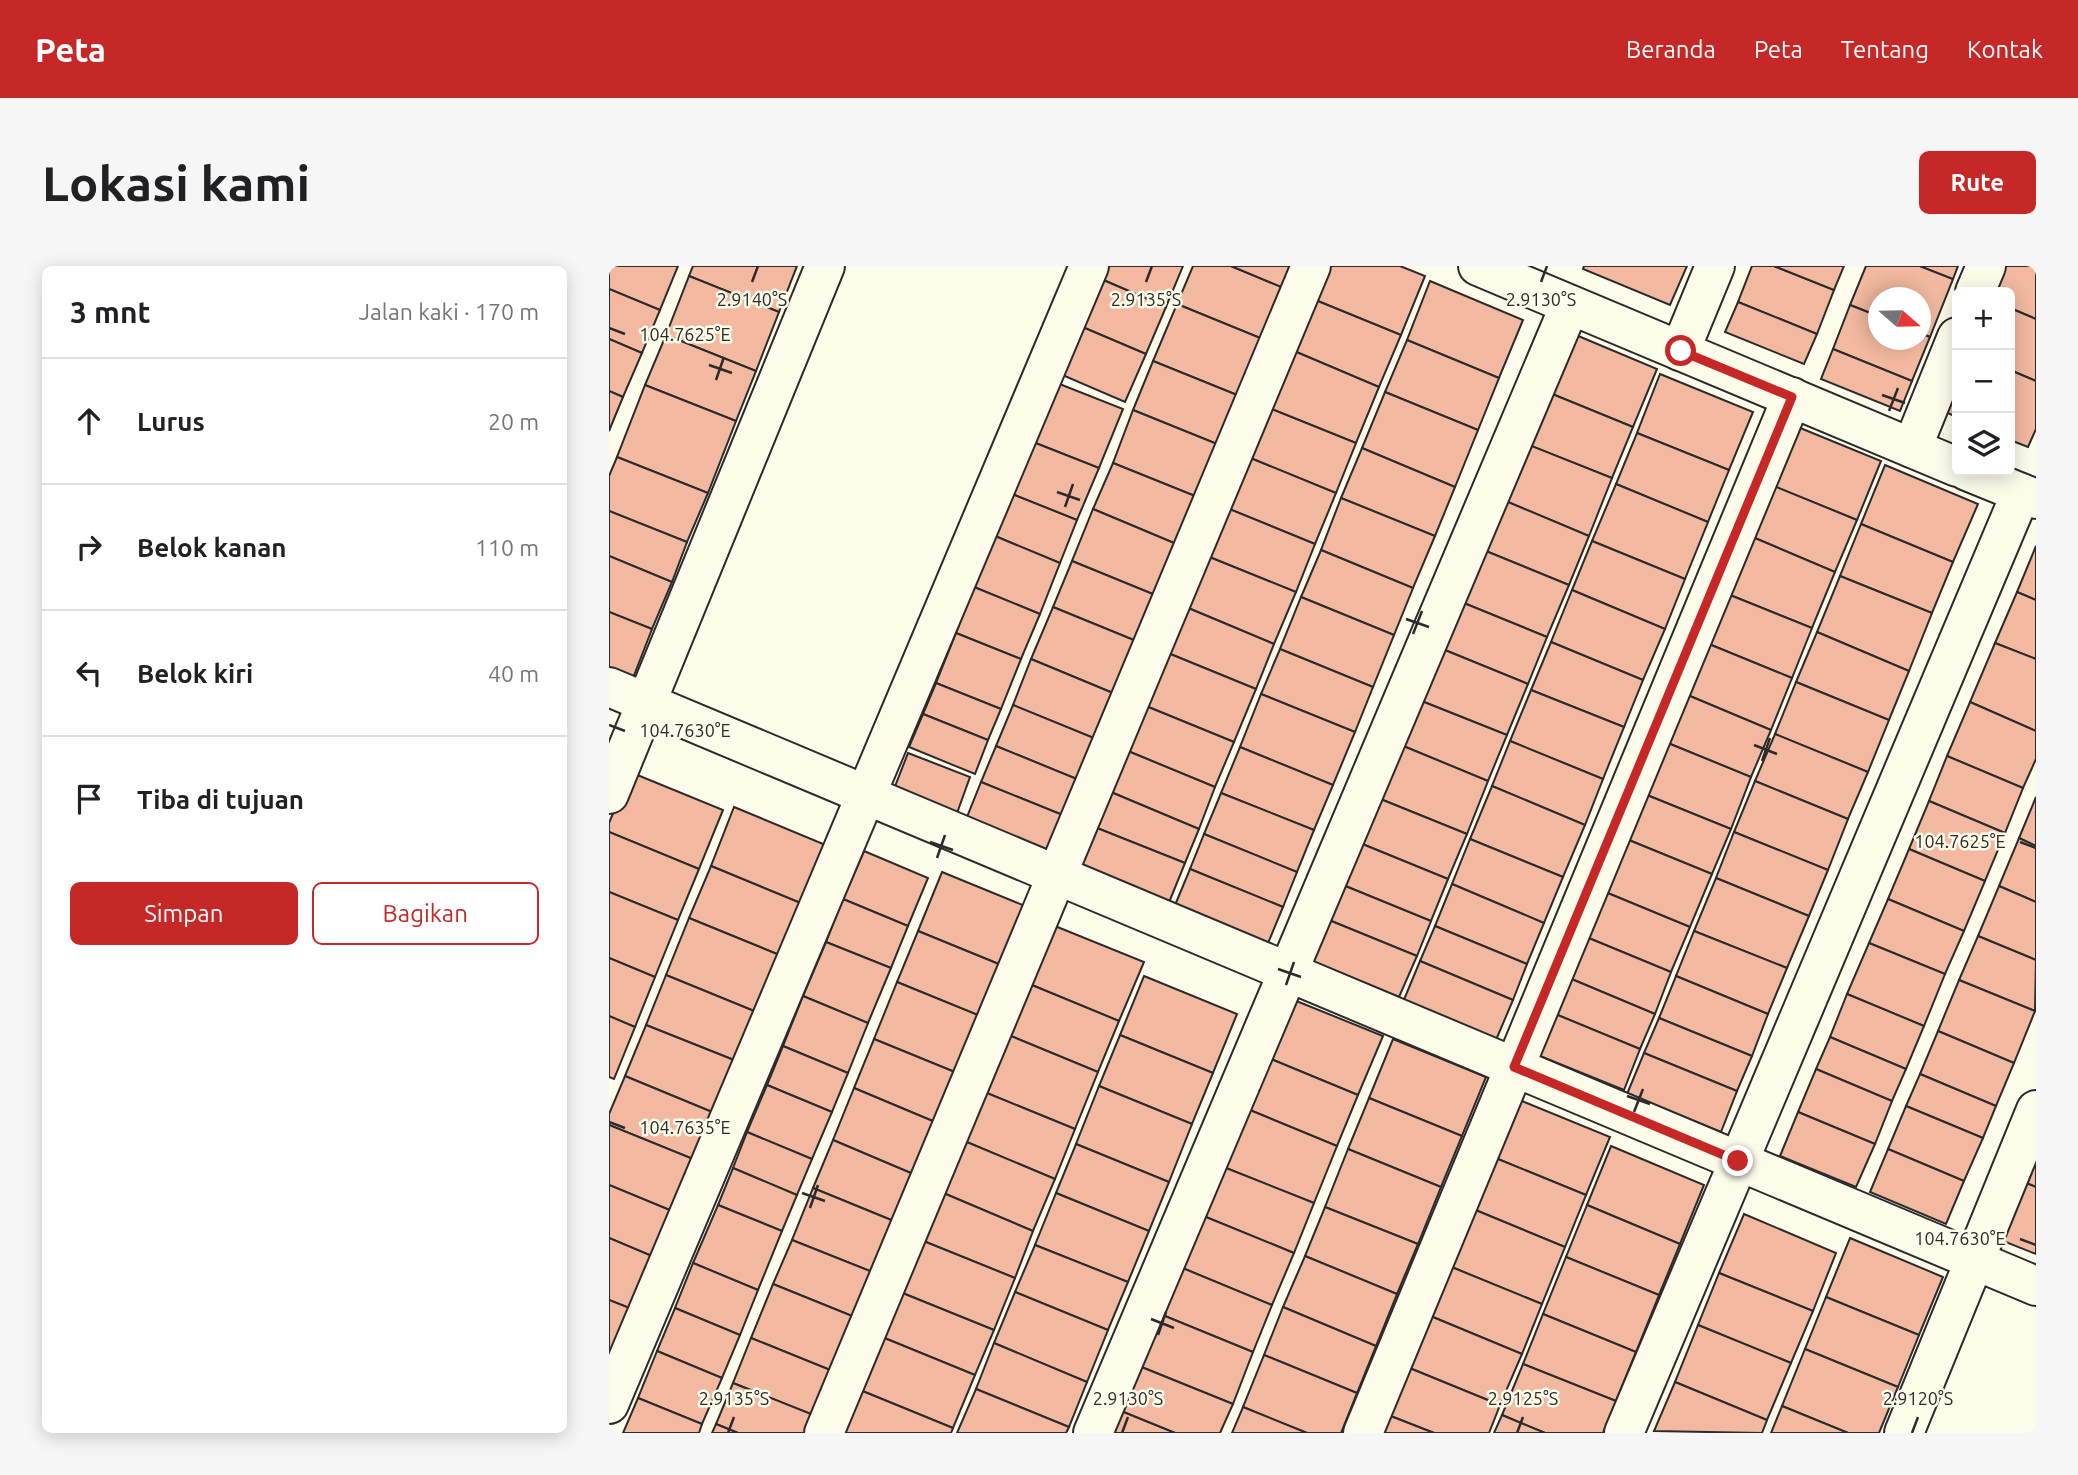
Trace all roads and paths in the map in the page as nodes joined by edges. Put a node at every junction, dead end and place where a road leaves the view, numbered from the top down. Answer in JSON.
{"nodes":[{"id":1,"x":825,"y":266,"type":"edge"},
{"id":2,"x":1089,"y":266,"type":"edge"},
{"id":3,"x":1311,"y":266,"type":"edge"},
{"id":4,"x":1478,"y":266,"type":"edge"},
{"id":5,"x":1716,"y":266,"type":"edge"},
{"id":6,"x":1986,"y":266,"type":"edge"},
{"id":7,"x":1977,"y":287,"type":"edge"},
{"id":8,"x":1570,"y":304,"type":"junction"},
{"id":9,"x":1952,"y":349,"type":"edge"},
{"id":10,"x":1681,"y":351,"type":"junction"},
{"id":11,"x":1792,"y":397,"type":"junction"},
{"id":12,"x":1912,"y":448,"type":"junction"},
{"id":13,"x":1952,"y":465,"type":"edge"},
{"id":14,"x":1979,"y":476,"type":"edge"},
{"id":15,"x":2029,"y":496,"type":"edge"},
{"id":16,"x":609,"y":687,"type":"edge"},
{"id":17,"x":646,"y":702,"type":"junction"},
{"id":18,"x":609,"y":794,"type":"edge"},
{"id":19,"x":867,"y":795,"type":"junction"},
{"id":20,"x":1057,"y":875,"type":"junction"},
{"id":21,"x":1288,"y":972,"type":"junction"},
{"id":22,"x":1514,"y":1067,"type":"junction"},
{"id":23,"x":2036,"y":1110,"type":"edge"},
{"id":24,"x":1738,"y":1161,"type":"junction"},
{"id":25,"x":1975,"y":1260,"type":"junction"},
{"id":26,"x":2036,"y":1286,"type":"edge"},
{"id":27,"x":609,"y":1404,"type":"edge"},
{"id":28,"x":824,"y":1433,"type":"edge"},
{"id":29,"x":1093,"y":1433,"type":"edge"},
{"id":30,"x":1363,"y":1433,"type":"edge"},
{"id":31,"x":1624,"y":1433,"type":"edge"},
{"id":32,"x":1904,"y":1433,"type":"edge"}],
"edges":[{"from":1,"to":17,"type":"street"},
{"from":2,"to":19,"type":"street"},
{"from":3,"to":20,"type":"street"},
{"from":4,"to":8,"type":"street"},
{"from":5,"to":10,"type":"street"},
{"from":6,"to":7,"type":"street"},
{"from":8,"to":10,"type":"street"},
{"from":8,"to":21,"type":"street"},
{"from":9,"to":12,"type":"street"},
{"from":10,"to":11,"type":"street"},
{"from":11,"to":12,"type":"street"},
{"from":11,"to":22,"type":"street"},
{"from":12,"to":13,"type":"street"},
{"from":14,"to":15,"type":"street"},
{"from":15,"to":24,"type":"street"},
{"from":16,"to":17,"type":"street"},
{"from":17,"to":18,"type":"street"},
{"from":17,"to":19,"type":"street"},
{"from":19,"to":20,"type":"street"},
{"from":19,"to":27,"type":"street"},
{"from":20,"to":21,"type":"street"},
{"from":20,"to":28,"type":"street"},
{"from":21,"to":22,"type":"street"},
{"from":21,"to":29,"type":"street"},
{"from":22,"to":24,"type":"street"},
{"from":22,"to":30,"type":"street"},
{"from":23,"to":25,"type":"street"},
{"from":24,"to":25,"type":"street"},
{"from":24,"to":31,"type":"street"},
{"from":25,"to":26,"type":"street"},
{"from":25,"to":32,"type":"street"}]}
